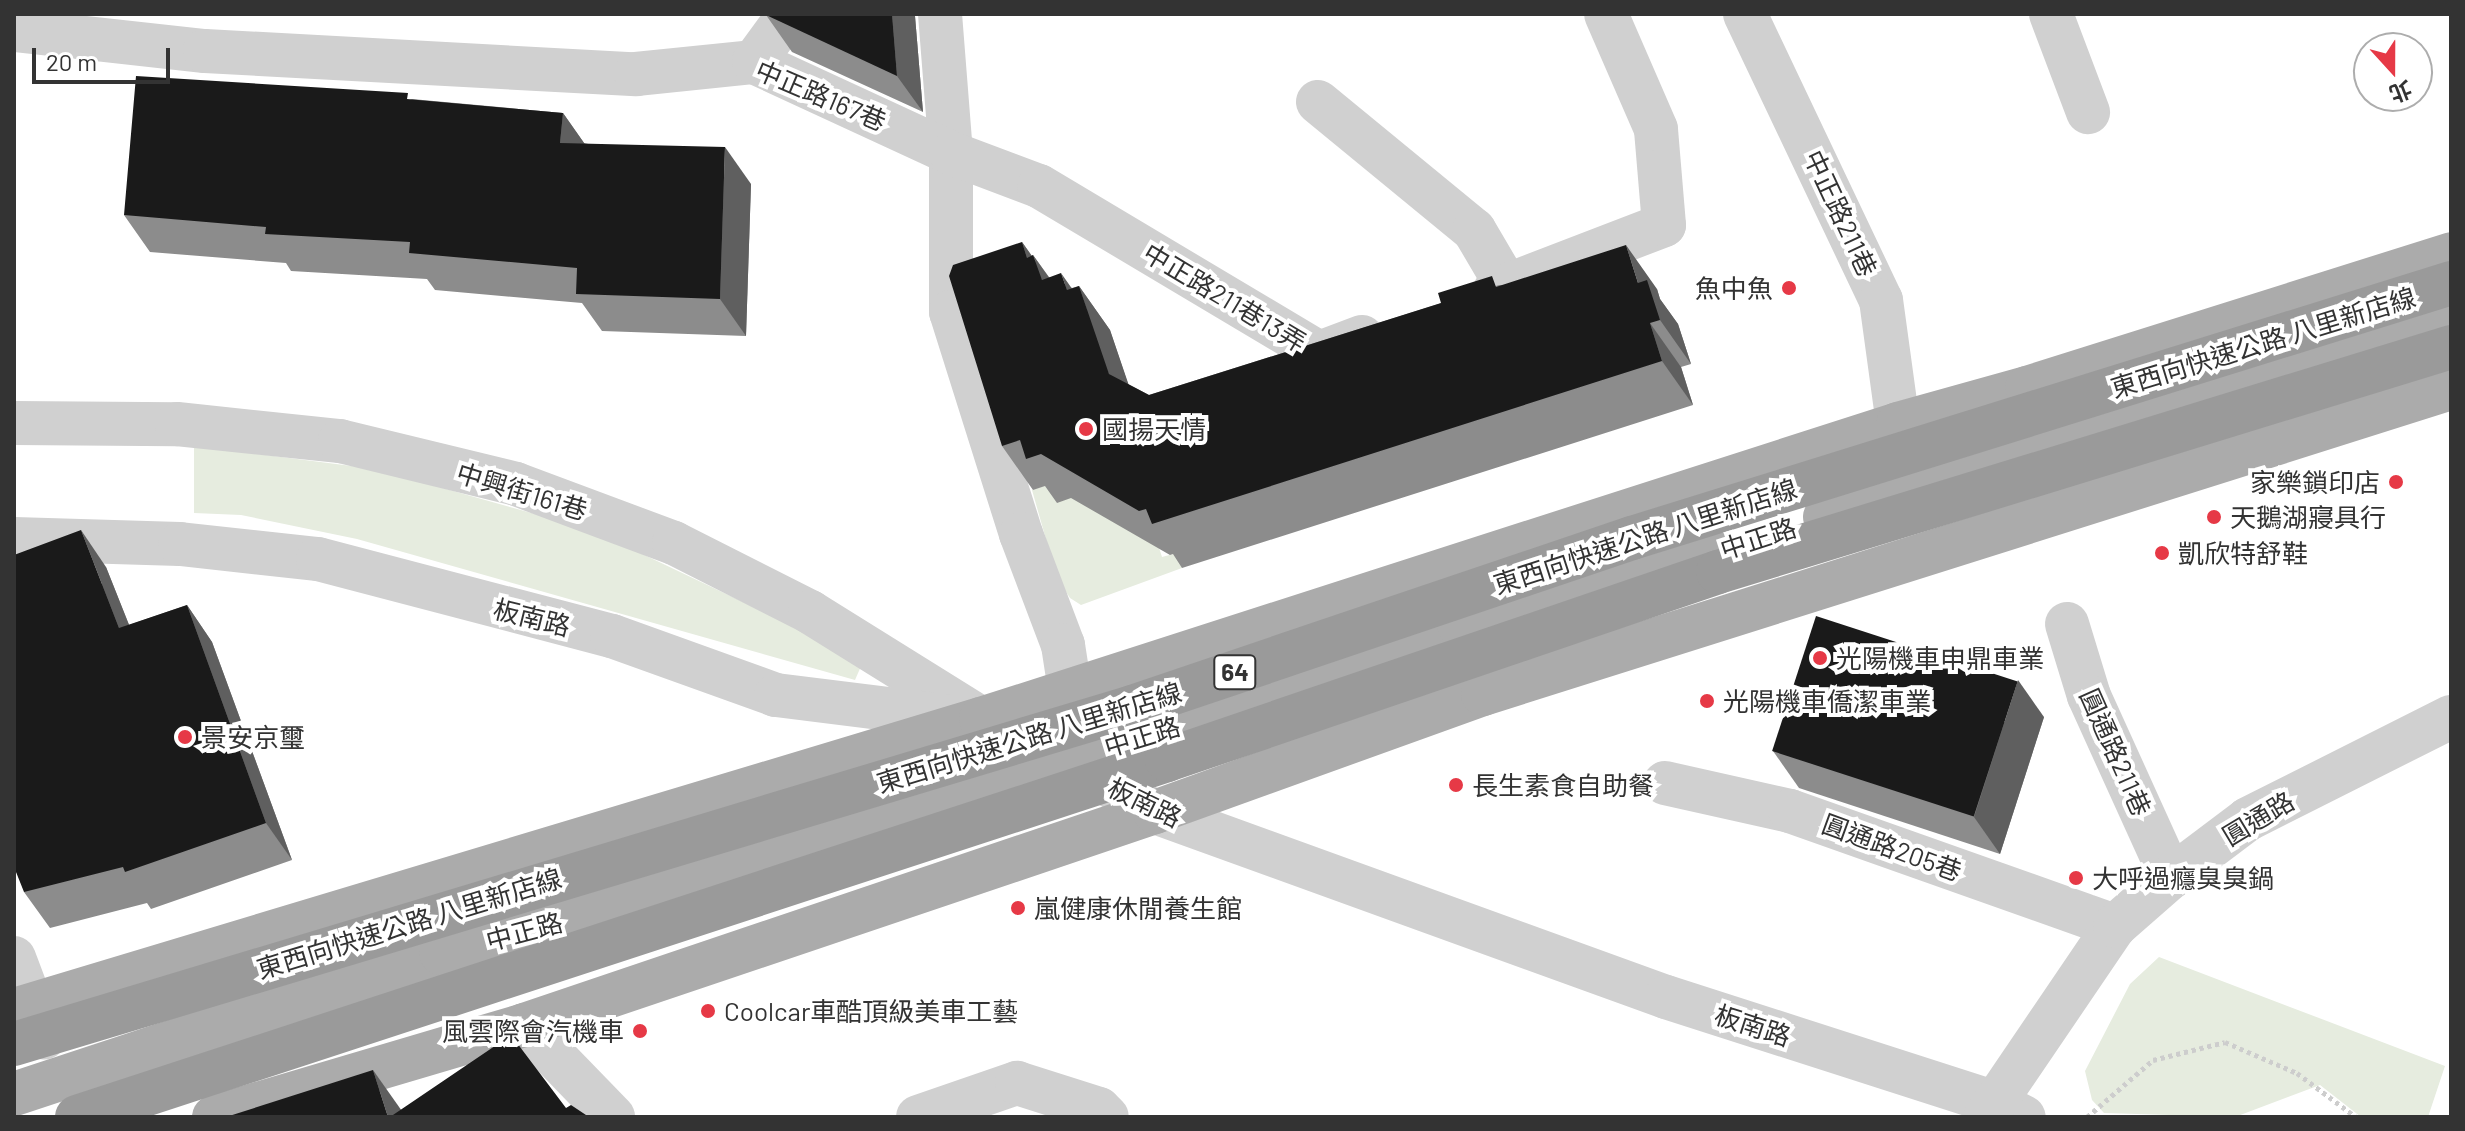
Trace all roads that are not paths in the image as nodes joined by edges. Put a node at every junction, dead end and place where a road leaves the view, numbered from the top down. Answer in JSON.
{"nodes":[{"id":1,"x":789,"y":14,"type":"edge"},
{"id":2,"x":940,"y":14,"type":"edge"},
{"id":3,"x":1606,"y":14,"type":"edge"},
{"id":4,"x":1745,"y":14,"type":"edge"},
{"id":5,"x":2051,"y":14,"type":"edge"},
{"id":6,"x":14,"y":30,"type":"edge"},
{"id":7,"x":754,"y":62,"type":"junction"},
{"id":8,"x":1318,"y":102,"type":"dead end"},
{"id":9,"x":2088,"y":112,"type":"dead end"},
{"id":10,"x":951,"y":153,"type":"junction"},
{"id":11,"x":2451,"y":254,"type":"edge"},
{"id":12,"x":2451,"y":283,"type":"edge"},
{"id":13,"x":1507,"y":286,"type":"junction"},
{"id":14,"x":1449,"y":307,"type":"edge"},
{"id":15,"x":2451,"y":316,"type":"edge"},
{"id":16,"x":1406,"y":322,"type":"edge"},
{"id":17,"x":2451,"y":347,"type":"edge"},
{"id":18,"x":2451,"y":388,"type":"edge"},
{"id":19,"x":14,"y":423,"type":"edge"},
{"id":20,"x":1898,"y":424,"type":"junction"},
{"id":21,"x":14,"y":539,"type":"edge"},
{"id":22,"x":2067,"y":624,"type":"dead end"},
{"id":23,"x":1070,"y":690,"type":"junction"},
{"id":24,"x":2451,"y":717,"type":"edge"},
{"id":25,"x":981,"y":719,"type":"junction"},
{"id":26,"x":1066,"y":760,"type":"junction"},
{"id":27,"x":1665,"y":783,"type":"dead end"},
{"id":28,"x":1155,"y":812,"type":"junction"},
{"id":29,"x":2171,"y":877,"type":"junction"},
{"id":30,"x":2115,"y":926,"type":"junction"},
{"id":31,"x":14,"y":958,"type":"edge"},
{"id":32,"x":24,"y":1007,"type":"edge"},
{"id":33,"x":524,"y":1025,"type":"junction"},
{"id":34,"x":14,"y":1044,"type":"edge"},
{"id":35,"x":14,"y":1094,"type":"edge"},
{"id":36,"x":69,"y":1105,"type":"edge"},
{"id":37,"x":2002,"y":1112,"type":"edge"},
{"id":38,"x":214,"y":1117,"type":"edge"},
{"id":39,"x":613,"y":1117,"type":"edge"},
{"id":40,"x":918,"y":1117,"type":"edge"},
{"id":41,"x":1107,"y":1117,"type":"edge"}],
"edges":[{"from":1,"to":7,"type":"street"},
{"from":2,"to":10,"type":"street"},
{"from":3,"to":13,"type":"street"},
{"from":4,"to":20,"type":"street","name":"中正路211巷"},
{"from":5,"to":9,"type":"street"},
{"from":6,"to":7,"type":"street","name":"中正路167巷"},
{"from":7,"to":10,"type":"street","name":"中正路167巷"},
{"from":8,"to":13,"type":"street"},
{"from":10,"to":16,"type":"street","name":"中正路211巷13弄"},
{"from":10,"to":23,"type":"street"},
{"from":11,"to":20,"type":"main road"},
{"from":12,"to":34,"type":"highway","name":"東西向快速公路 八里新店線","number":"64","bridge":true},
{"from":13,"to":14,"type":"street"},
{"from":15,"to":26,"type":"main road","name":"中正路"},
{"from":17,"to":36,"type":"highway","number":"64","bridge":true},
{"from":18,"to":28,"type":"main road"},
{"from":19,"to":25,"type":"street","name":"中興街161巷"},
{"from":20,"to":23,"type":"main road"},
{"from":21,"to":25,"type":"street","name":"板南路"},
{"from":22,"to":29,"type":"street","name":"圓通路211巷"},
{"from":23,"to":25,"type":"main road"},
{"from":23,"to":26,"type":"street"},
{"from":24,"to":29,"type":"street","name":"圓通路"},
{"from":25,"to":26,"type":"street","name":"板南路"},
{"from":25,"to":32,"type":"main road"},
{"from":26,"to":28,"type":"street","name":"板南路"},
{"from":26,"to":36,"type":"main road","name":"中正路"},
{"from":27,"to":30,"type":"street","name":"圓通路205巷"},
{"from":28,"to":33,"type":"main road"},
{"from":28,"to":37,"type":"street","name":"板南路"},
{"from":29,"to":30,"type":"street","name":"圓通路"},
{"from":30,"to":37,"type":"street","name":"圓通路"},
{"from":31,"to":32,"type":"street"},
{"from":32,"to":36,"type":"street"},
{"from":33,"to":38,"type":"main road"},
{"from":33,"to":39,"type":"street"},
{"from":35,"to":36,"type":"main road","name":"中正路"},
{"from":40,"to":41,"type":"street"}]}
